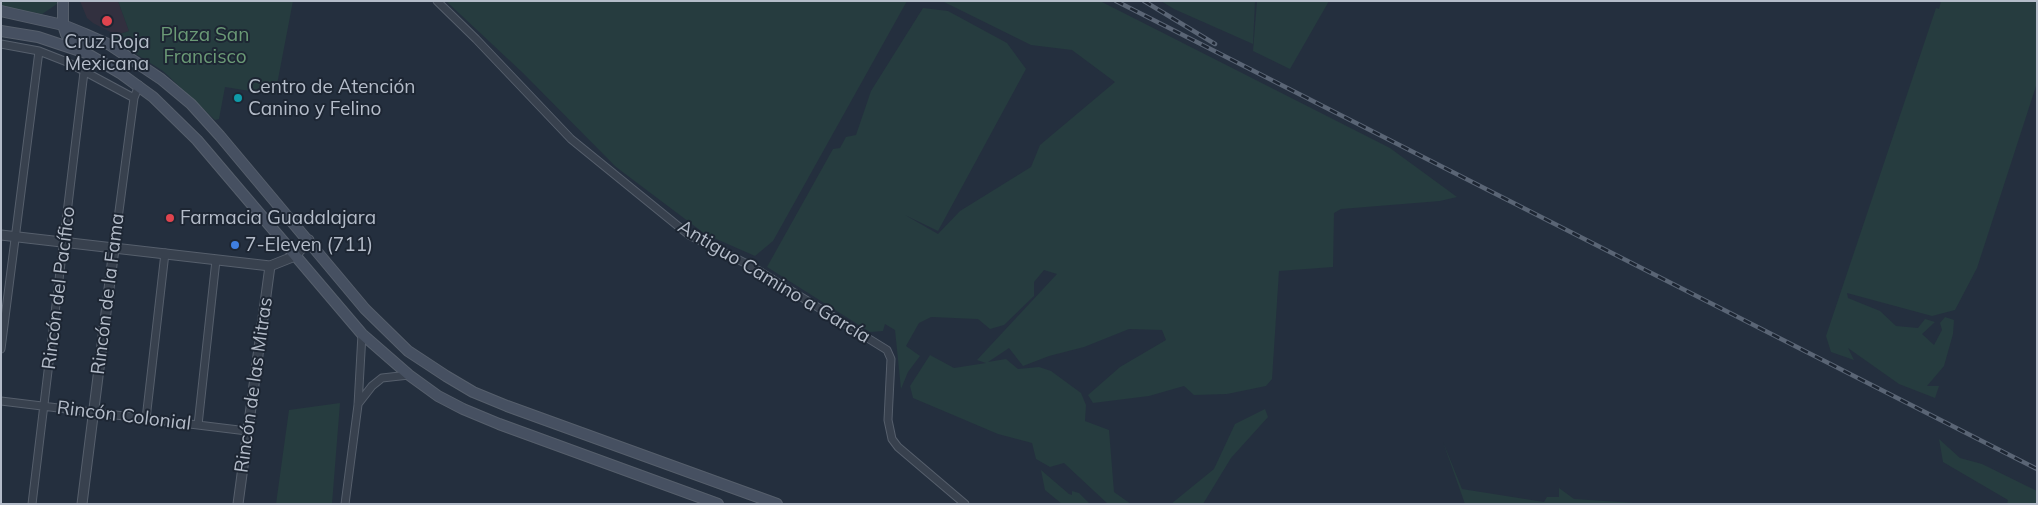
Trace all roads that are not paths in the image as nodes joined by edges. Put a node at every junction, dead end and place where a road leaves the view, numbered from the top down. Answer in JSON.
{"nodes":[{"id":1,"x":63,"y":1,"type":"edge"},
{"id":2,"x":437,"y":1,"type":"edge"},
{"id":3,"x":1,"y":11,"type":"edge"},
{"id":4,"x":63,"y":25,"type":"junction"},
{"id":5,"x":1,"y":31,"type":"edge"},
{"id":6,"x":1,"y":44,"type":"edge"},
{"id":7,"x":39,"y":51,"type":"junction"},
{"id":8,"x":92,"y":57,"type":"junction"},
{"id":9,"x":84,"y":72,"type":"junction"},
{"id":10,"x":138,"y":86,"type":"junction"},
{"id":11,"x":134,"y":98,"type":"junction"},
{"id":12,"x":1,"y":235,"type":"edge"},
{"id":13,"x":14,"y":236,"type":"junction"},
{"id":14,"x":309,"y":240,"type":"junction"},
{"id":15,"x":64,"y":243,"type":"junction"},
{"id":16,"x":114,"y":249,"type":"junction"},
{"id":17,"x":165,"y":253,"type":"junction"},
{"id":18,"x":295,"y":256,"type":"junction"},
{"id":19,"x":216,"y":260,"type":"junction"},
{"id":20,"x":270,"y":266,"type":"junction"},
{"id":21,"x":362,"y":334,"type":"junction"},
{"id":22,"x":1,"y":349,"type":"edge"},
{"id":23,"x":409,"y":375,"type":"junction"},
{"id":24,"x":1,"y":401,"type":"edge"},
{"id":25,"x":358,"y":405,"type":"junction"},
{"id":26,"x":45,"y":406,"type":"junction"},
{"id":27,"x":93,"y":413,"type":"junction"},
{"id":28,"x":146,"y":419,"type":"junction"},
{"id":29,"x":556,"y":424,"type":"junction"},
{"id":30,"x":198,"y":425,"type":"junction"},
{"id":31,"x":247,"y":430,"type":"junction"},
{"id":32,"x":549,"y":442,"type":"junction"},
{"id":33,"x":32,"y":504,"type":"edge"},
{"id":34,"x":82,"y":504,"type":"edge"},
{"id":35,"x":238,"y":504,"type":"edge"},
{"id":36,"x":345,"y":504,"type":"edge"},
{"id":37,"x":718,"y":504,"type":"edge"},
{"id":38,"x":776,"y":504,"type":"edge"},
{"id":39,"x":965,"y":504,"type":"edge"}],
"edges":[{"from":1,"to":4,"type":"main road"},
{"from":2,"to":39,"type":"street","name":"Antiguo Camino a García"},
{"from":3,"to":4,"type":"main road"},
{"from":4,"to":8,"type":"main road"},
{"from":4,"to":14,"type":"main road"},
{"from":5,"to":8,"type":"main road"},
{"from":6,"to":7,"type":"street"},
{"from":7,"to":9,"type":"street"},
{"from":7,"to":13,"type":"street"},
{"from":8,"to":10,"type":"main road"},
{"from":9,"to":11,"type":"street"},
{"from":9,"to":15,"type":"street","name":"Rincón del Pacífico"},
{"from":10,"to":11,"type":"street","name":"Rincón de la Fama"},
{"from":10,"to":18,"type":"main road"},
{"from":11,"to":16,"type":"street","name":"Rincón de la Fama"},
{"from":12,"to":13,"type":"street"},
{"from":13,"to":15,"type":"street"},
{"from":13,"to":22,"type":"street"},
{"from":14,"to":18,"type":"street"},
{"from":14,"to":29,"type":"main road"},
{"from":15,"to":16,"type":"street"},
{"from":15,"to":26,"type":"street","name":"Rincón del Pacífico"},
{"from":16,"to":17,"type":"street"},
{"from":16,"to":27,"type":"street","name":"Rincón de la Fama"},
{"from":17,"to":19,"type":"street"},
{"from":17,"to":28,"type":"street"},
{"from":18,"to":20,"type":"street"},
{"from":18,"to":21,"type":"main road"},
{"from":19,"to":20,"type":"street"},
{"from":19,"to":30,"type":"street"},
{"from":20,"to":31,"type":"street","name":"Rincón de las Mitras"},
{"from":21,"to":23,"type":"main road"},
{"from":21,"to":25,"type":"street"},
{"from":23,"to":25,"type":"street"},
{"from":23,"to":32,"type":"main road"},
{"from":24,"to":26,"type":"street","name":"Rincón Colonial"},
{"from":25,"to":36,"type":"street"},
{"from":26,"to":27,"type":"street","name":"Rincón Colonial"},
{"from":26,"to":33,"type":"street","name":"Rincón del Pacífico"},
{"from":27,"to":28,"type":"street","name":"Rincón Colonial"},
{"from":27,"to":34,"type":"street","name":"Rincón de la Fama"},
{"from":28,"to":30,"type":"street","name":"Rincón Colonial"},
{"from":29,"to":32,"type":"main road"},
{"from":29,"to":38,"type":"main road"},
{"from":30,"to":31,"type":"street","name":"Rincón Colonial"},
{"from":31,"to":35,"type":"street","name":"Rincón de las Mitras"},
{"from":32,"to":37,"type":"main road"}]}
